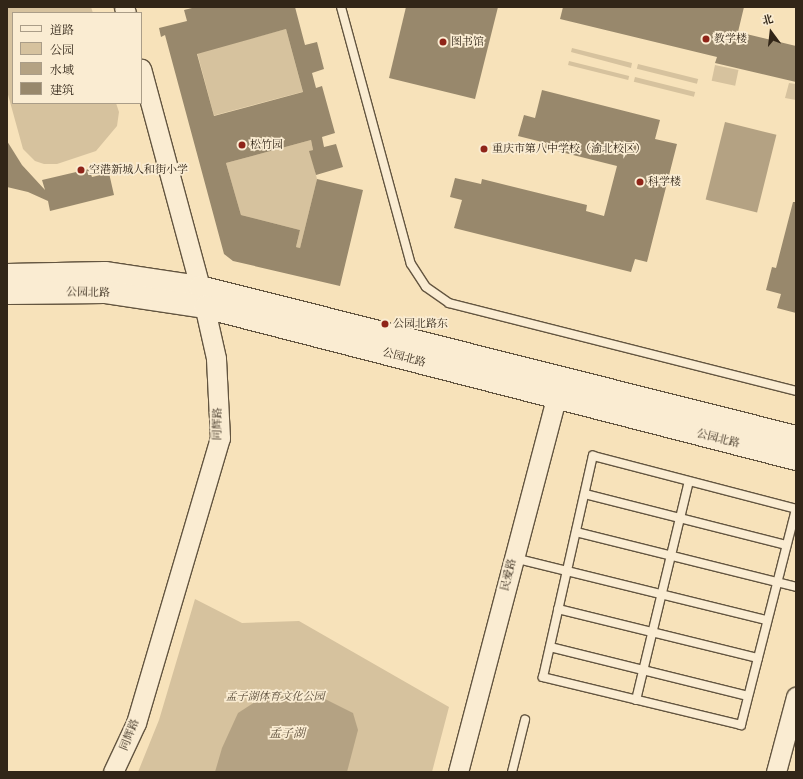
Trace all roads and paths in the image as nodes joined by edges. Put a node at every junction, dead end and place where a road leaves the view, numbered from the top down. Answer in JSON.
{"nodes":[{"id":1,"x":340,"y":7,"type":"edge"},
{"id":2,"x":142,"y":73,"type":"edge"},
{"id":3,"x":7,"y":275,"type":"edge"},
{"id":4,"x":7,"y":293,"type":"edge"},
{"id":5,"x":203,"y":297,"type":"junction"},
{"id":6,"x":558,"y":388,"type":"junction"},
{"id":7,"x":796,"y":391,"type":"edge"},
{"id":8,"x":796,"y":437,"type":"edge"},
{"id":9,"x":796,"y":459,"type":"edge"},
{"id":10,"x":689,"y":481,"type":"junction"},
{"id":11,"x":585,"y":494,"type":"junction"},
{"id":12,"x":680,"y":518,"type":"junction"},
{"id":13,"x":576,"y":532,"type":"junction"},
{"id":14,"x":786,"y":545,"type":"junction"},
{"id":15,"x":672,"y":556,"type":"junction"},
{"id":16,"x":513,"y":558,"type":"junction"},
{"id":17,"x":567,"y":570,"type":"junction"},
{"id":18,"x":777,"y":582,"type":"junction"},
{"id":19,"x":796,"y":587,"type":"edge"},
{"id":20,"x":662,"y":594,"type":"junction"},
{"id":21,"x":558,"y":609,"type":"junction"},
{"id":22,"x":767,"y":620,"type":"junction"},
{"id":23,"x":653,"y":632,"type":"junction"},
{"id":24,"x":550,"y":647,"type":"junction"},
{"id":25,"x":758,"y":658,"type":"junction"},
{"id":26,"x":644,"y":670,"type":"junction"},
{"id":27,"x":748,"y":696,"type":"junction"},
{"id":28,"x":796,"y":697,"type":"edge"},
{"id":29,"x":636,"y":700,"type":"junction"},
{"id":30,"x":525,"y":720,"type":"dead end"},
{"id":31,"x":113,"y":772,"type":"edge"},
{"id":32,"x":458,"y":772,"type":"edge"},
{"id":33,"x":512,"y":772,"type":"edge"},
{"id":34,"x":776,"y":772,"type":"edge"}],
"edges":[{"from":1,"to":7,"type":"lane"},
{"from":2,"to":5,"type":"street","name":"同辉路"},
{"from":3,"to":5,"type":"main road","name":"公园北路"},
{"from":4,"to":5,"type":"main road","name":"公园北路"},
{"from":5,"to":6,"type":"main road","name":"公园北路"},
{"from":5,"to":31,"type":"street","name":"同辉路"},
{"from":6,"to":8,"type":"main road","name":"公园北路"},
{"from":6,"to":9,"type":"main road","name":"公园北路"},
{"from":6,"to":16,"type":"street","name":"民爱路"},
{"from":10,"to":11,"type":"lane"},
{"from":10,"to":12,"type":"lane"},
{"from":10,"to":14,"type":"lane"},
{"from":11,"to":12,"type":"lane"},
{"from":11,"to":13,"type":"lane"},
{"from":12,"to":14,"type":"lane"},
{"from":12,"to":15,"type":"lane"},
{"from":13,"to":15,"type":"lane"},
{"from":13,"to":17,"type":"lane"},
{"from":14,"to":18,"type":"lane"},
{"from":15,"to":18,"type":"lane"},
{"from":15,"to":20,"type":"lane"},
{"from":16,"to":17,"type":"lane"},
{"from":16,"to":32,"type":"street","name":"民爱路"},
{"from":17,"to":20,"type":"lane"},
{"from":17,"to":21,"type":"lane"},
{"from":18,"to":19,"type":"lane"},
{"from":18,"to":22,"type":"lane"},
{"from":20,"to":22,"type":"lane"},
{"from":20,"to":23,"type":"lane"},
{"from":21,"to":23,"type":"lane"},
{"from":21,"to":24,"type":"lane"},
{"from":22,"to":25,"type":"lane"},
{"from":23,"to":25,"type":"lane"},
{"from":23,"to":26,"type":"lane"},
{"from":24,"to":26,"type":"lane"},
{"from":24,"to":29,"type":"lane"},
{"from":25,"to":27,"type":"lane"},
{"from":26,"to":27,"type":"lane"},
{"from":26,"to":29,"type":"lane"},
{"from":27,"to":29,"type":"lane"},
{"from":28,"to":34,"type":"street"},
{"from":30,"to":33,"type":"lane"}]}
